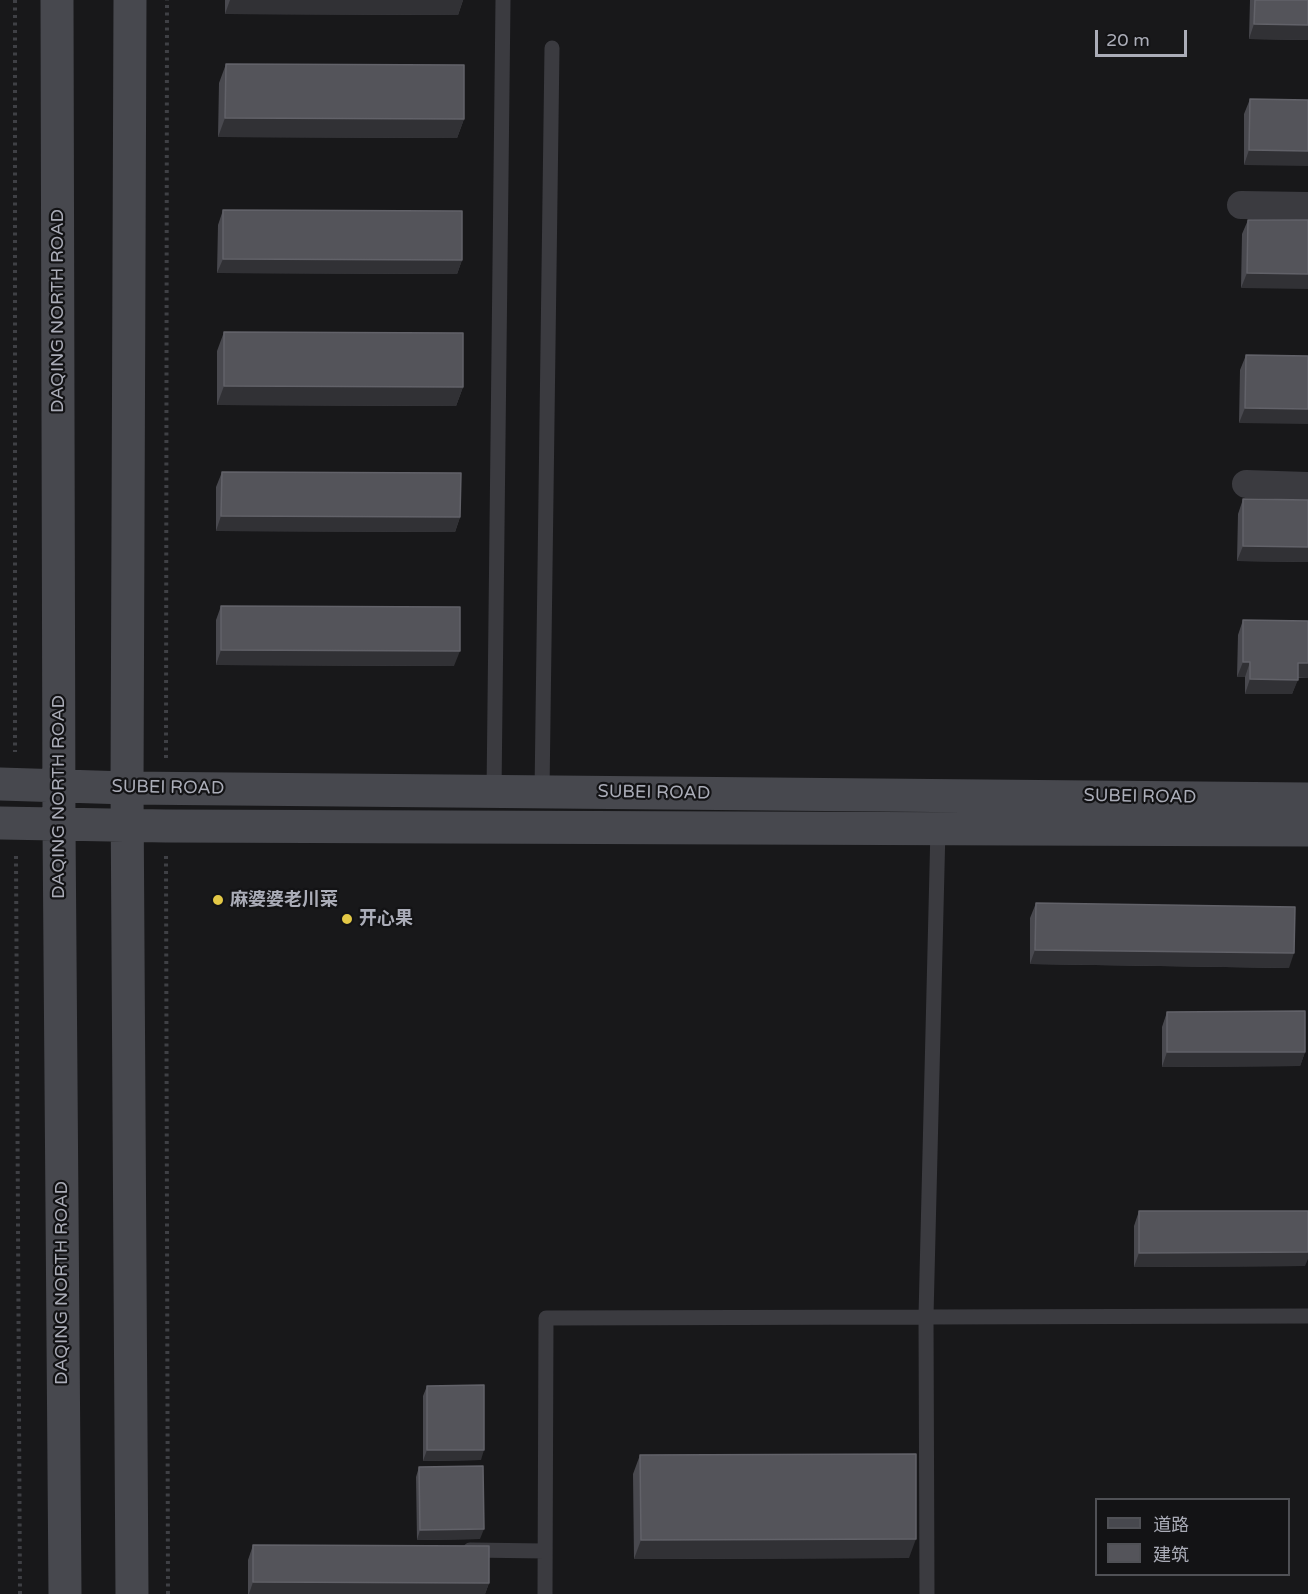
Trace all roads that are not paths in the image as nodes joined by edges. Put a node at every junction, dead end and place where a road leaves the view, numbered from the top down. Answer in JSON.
{"nodes":[{"id":1,"x":57,"y":0,"type":"edge"},
{"id":2,"x":130,"y":0,"type":"edge"},
{"id":3,"x":503,"y":0,"type":"edge"},
{"id":4,"x":552,"y":48,"type":"dead end"},
{"id":5,"x":1241,"y":205,"type":"dead end"},
{"id":6,"x":1308,"y":206,"type":"edge"},
{"id":7,"x":1246,"y":484,"type":"dead end"},
{"id":8,"x":1308,"y":486,"type":"edge"},
{"id":9,"x":0,"y":784,"type":"edge"},
{"id":10,"x":59,"y":786,"type":"junction"},
{"id":11,"x":127,"y":788,"type":"junction"},
{"id":12,"x":494,"y":792,"type":"junction"},
{"id":13,"x":542,"y":792,"type":"junction"},
{"id":14,"x":1308,"y":799,"type":"edge"},
{"id":15,"x":0,"y":823,"type":"edge"},
{"id":16,"x":59,"y":825,"type":"junction"},
{"id":17,"x":128,"y":825,"type":"junction"},
{"id":18,"x":938,"y":828,"type":"junction"},
{"id":19,"x":1308,"y":830,"type":"edge"},
{"id":20,"x":926,"y":1316,"type":"junction"},
{"id":21,"x":1308,"y":1316,"type":"edge"},
{"id":22,"x":449,"y":1549,"type":"edge"},
{"id":23,"x":545,"y":1551,"type":"junction"},
{"id":24,"x":65,"y":1594,"type":"edge"},
{"id":25,"x":132,"y":1594,"type":"edge"},
{"id":26,"x":545,"y":1594,"type":"edge"},
{"id":27,"x":927,"y":1594,"type":"edge"}],
"edges":[{"from":1,"to":10,"type":"main road","name":"DAQING NORTH ROAD"},
{"from":2,"to":11,"type":"main road"},
{"from":3,"to":12,"type":"lane"},
{"from":4,"to":13,"type":"lane"},
{"from":5,"to":6,"type":"street"},
{"from":7,"to":8,"type":"street"},
{"from":9,"to":10,"type":"main road","name":"SUBEI ROAD"},
{"from":10,"to":11,"type":"main road","name":"SUBEI ROAD"},
{"from":10,"to":16,"type":"main road","name":"DAQING NORTH ROAD"},
{"from":11,"to":12,"type":"main road","name":"SUBEI ROAD"},
{"from":11,"to":17,"type":"main road"},
{"from":12,"to":13,"type":"main road","name":"SUBEI ROAD"},
{"from":13,"to":14,"type":"main road","name":"SUBEI ROAD"},
{"from":15,"to":16,"type":"main road","name":"SUBEI ROAD"},
{"from":16,"to":17,"type":"main road","name":"SUBEI ROAD"},
{"from":16,"to":24,"type":"main road","name":"DAQING NORTH ROAD"},
{"from":17,"to":18,"type":"main road","name":"SUBEI ROAD"},
{"from":17,"to":25,"type":"main road"},
{"from":18,"to":19,"type":"main road","name":"SUBEI ROAD"},
{"from":18,"to":20,"type":"lane"},
{"from":20,"to":21,"type":"lane"},
{"from":20,"to":23,"type":"lane"},
{"from":20,"to":27,"type":"lane"},
{"from":22,"to":23,"type":"lane"},
{"from":23,"to":26,"type":"lane"}]}
